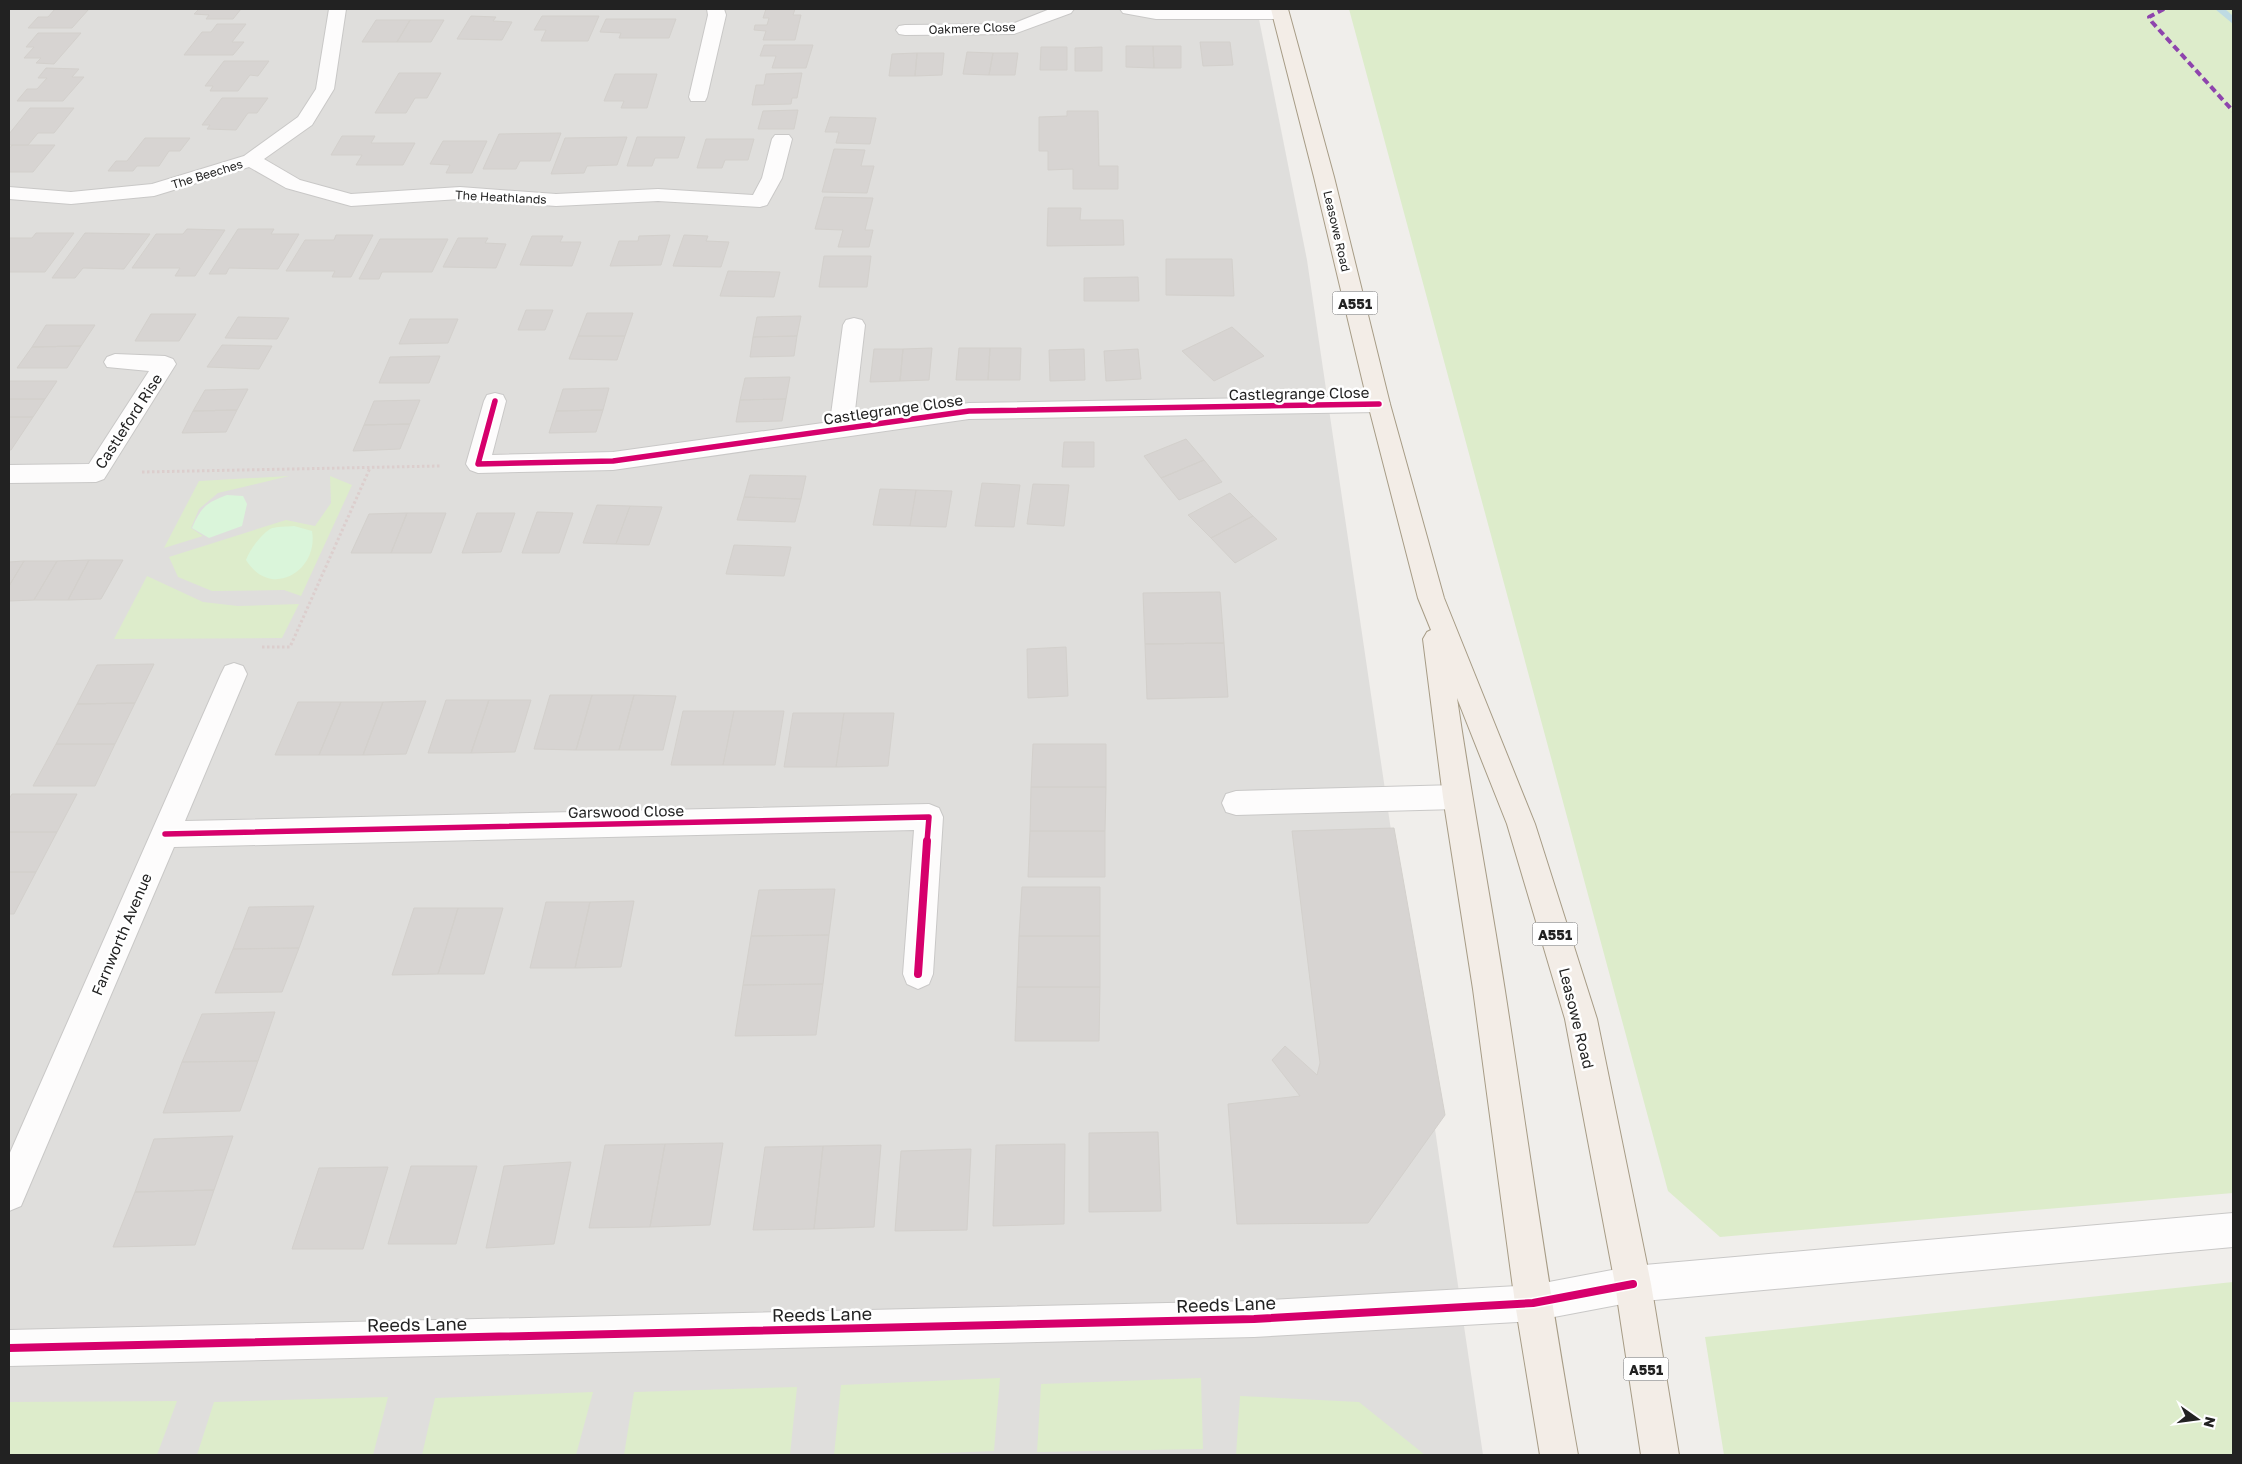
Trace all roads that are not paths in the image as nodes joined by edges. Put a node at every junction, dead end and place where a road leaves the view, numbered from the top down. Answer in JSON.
{"nodes":[{"id":1,"x":337,"y":9,"type":"edge"},
{"id":2,"x":716,"y":9,"type":"edge"},
{"id":3,"x":1065,"y":9,"type":"edge"},
{"id":4,"x":1129,"y":9,"type":"edge"},
{"id":5,"x":1279,"y":11,"type":"edge"},
{"id":6,"x":905,"y":30,"type":"dead end"},
{"id":7,"x":698,"y":97,"type":"dead end"},
{"id":8,"x":782,"y":139,"type":"dead end"},
{"id":9,"x":251,"y":160,"type":"junction"},
{"id":10,"x":9,"y":193,"type":"edge"},
{"id":11,"x":854,"y":325,"type":"dead end"},
{"id":12,"x":115,"y":362,"type":"dead end"},
{"id":13,"x":495,"y":401,"type":"dead end"},
{"id":14,"x":1379,"y":404,"type":"junction"},
{"id":15,"x":841,"y":429,"type":"junction"},
{"id":16,"x":9,"y":474,"type":"edge"},
{"id":17,"x":1431,"y":598,"type":"junction"},
{"id":18,"x":234,"y":674,"type":"road end"},
{"id":19,"x":1457,"y":797,"type":"junction"},
{"id":20,"x":1236,"y":803,"type":"dead end"},
{"id":21,"x":165,"y":834,"type":"junction"},
{"id":22,"x":918,"y":974,"type":"dead end"},
{"id":23,"x":9,"y":1194,"type":"edge"},
{"id":24,"x":2233,"y":1230,"type":"edge"},
{"id":25,"x":1633,"y":1284,"type":"junction"},
{"id":26,"x":1534,"y":1303,"type":"junction"},
{"id":27,"x":9,"y":1348,"type":"edge"},
{"id":28,"x":1559,"y":1455,"type":"edge"},
{"id":29,"x":1660,"y":1455,"type":"edge"}],
"edges":[{"from":1,"to":9,"type":"street","name":"The Beeches"},
{"from":2,"to":7,"type":"street"},
{"from":3,"to":6,"type":"street","name":"Oakmere Close"},
{"from":4,"to":5,"type":"street"},
{"from":5,"to":14,"type":"main road","name":"Leasowe Road","number":"A551"},
{"from":8,"to":9,"type":"street","name":"The Heathlands"},
{"from":9,"to":10,"type":"street","name":"The Beeches"},
{"from":11,"to":15,"type":"street"},
{"from":12,"to":16,"type":"street","name":"Castleford Rise"},
{"from":13,"to":15,"type":"street","name":"Castlegrange Close"},
{"from":14,"to":15,"type":"street","name":"Castlegrange Close"},
{"from":14,"to":17,"type":"main road","name":"Leasowe Road","number":"A551"},
{"from":17,"to":19,"type":"main road","name":"Leasowe Road","number":"A551"},
{"from":17,"to":25,"type":"main road","name":"Leasowe Road","number":"A551"},
{"from":18,"to":21,"type":"street","name":"Farnworth Avenue"},
{"from":19,"to":20,"type":"street"},
{"from":19,"to":26,"type":"main road","name":"Leasowe Road","number":"A551"},
{"from":21,"to":22,"type":"street","name":"Garswood Close"},
{"from":21,"to":23,"type":"street","name":"Farnworth Avenue"},
{"from":24,"to":25,"type":"street","name":"Reeds Lane"},
{"from":25,"to":26,"type":"street","name":"Reeds Lane"},
{"from":25,"to":29,"type":"main road","name":"Leasowe Road","number":"A551"},
{"from":26,"to":27,"type":"street","name":"Reeds Lane"},
{"from":26,"to":28,"type":"main road","name":"Leasowe Road","number":"A551"}]}
